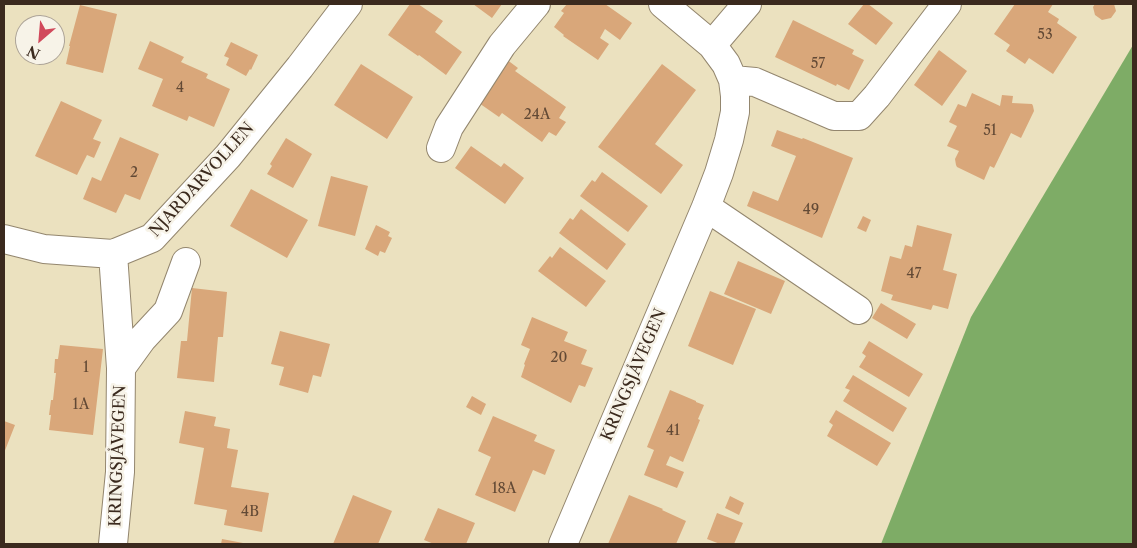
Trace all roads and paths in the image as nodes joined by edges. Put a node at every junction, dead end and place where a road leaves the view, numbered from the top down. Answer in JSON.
{"nodes":[{"id":1,"x":348,"y":4,"type":"edge"},
{"id":2,"x":536,"y":4,"type":"edge"},
{"id":3,"x":663,"y":4,"type":"edge"},
{"id":4,"x":747,"y":4,"type":"edge"},
{"id":5,"x":946,"y":4,"type":"edge"},
{"id":6,"x":712,"y":45,"type":"junction"},
{"id":7,"x":732,"y":80,"type":"junction"},
{"id":8,"x":441,"y":148,"type":"dead end"},
{"id":9,"x":706,"y":207,"type":"junction"},
{"id":10,"x":4,"y":239,"type":"edge"},
{"id":11,"x":113,"y":254,"type":"junction"},
{"id":12,"x":186,"y":262,"type":"dead end"},
{"id":13,"x":858,"y":310,"type":"dead end"},
{"id":14,"x":121,"y":368,"type":"junction"},
{"id":15,"x":113,"y":544,"type":"edge"},
{"id":16,"x":563,"y":544,"type":"edge"}],
"edges":[{"from":1,"to":11,"type":"street","name":"NJARDARVOLLEN"},
{"from":2,"to":8,"type":"street"},
{"from":3,"to":6,"type":"street","name":"KRINGSJÅVEGEN"},
{"from":4,"to":6,"type":"street"},
{"from":5,"to":7,"type":"street"},
{"from":6,"to":7,"type":"street","name":"KRINGSJÅVEGEN"},
{"from":7,"to":9,"type":"street","name":"KRINGSJÅVEGEN"},
{"from":9,"to":13,"type":"street"},
{"from":9,"to":16,"type":"street","name":"KRINGSJÅVEGEN"},
{"from":10,"to":11,"type":"street","name":"NJARDARVOLLEN"},
{"from":11,"to":14,"type":"street","name":"KRINGSJÅVEGEN"},
{"from":12,"to":14,"type":"street","name":"KRINGSJÅVEGEN"},
{"from":14,"to":15,"type":"street","name":"KRINGSJÅVEGEN"}]}
